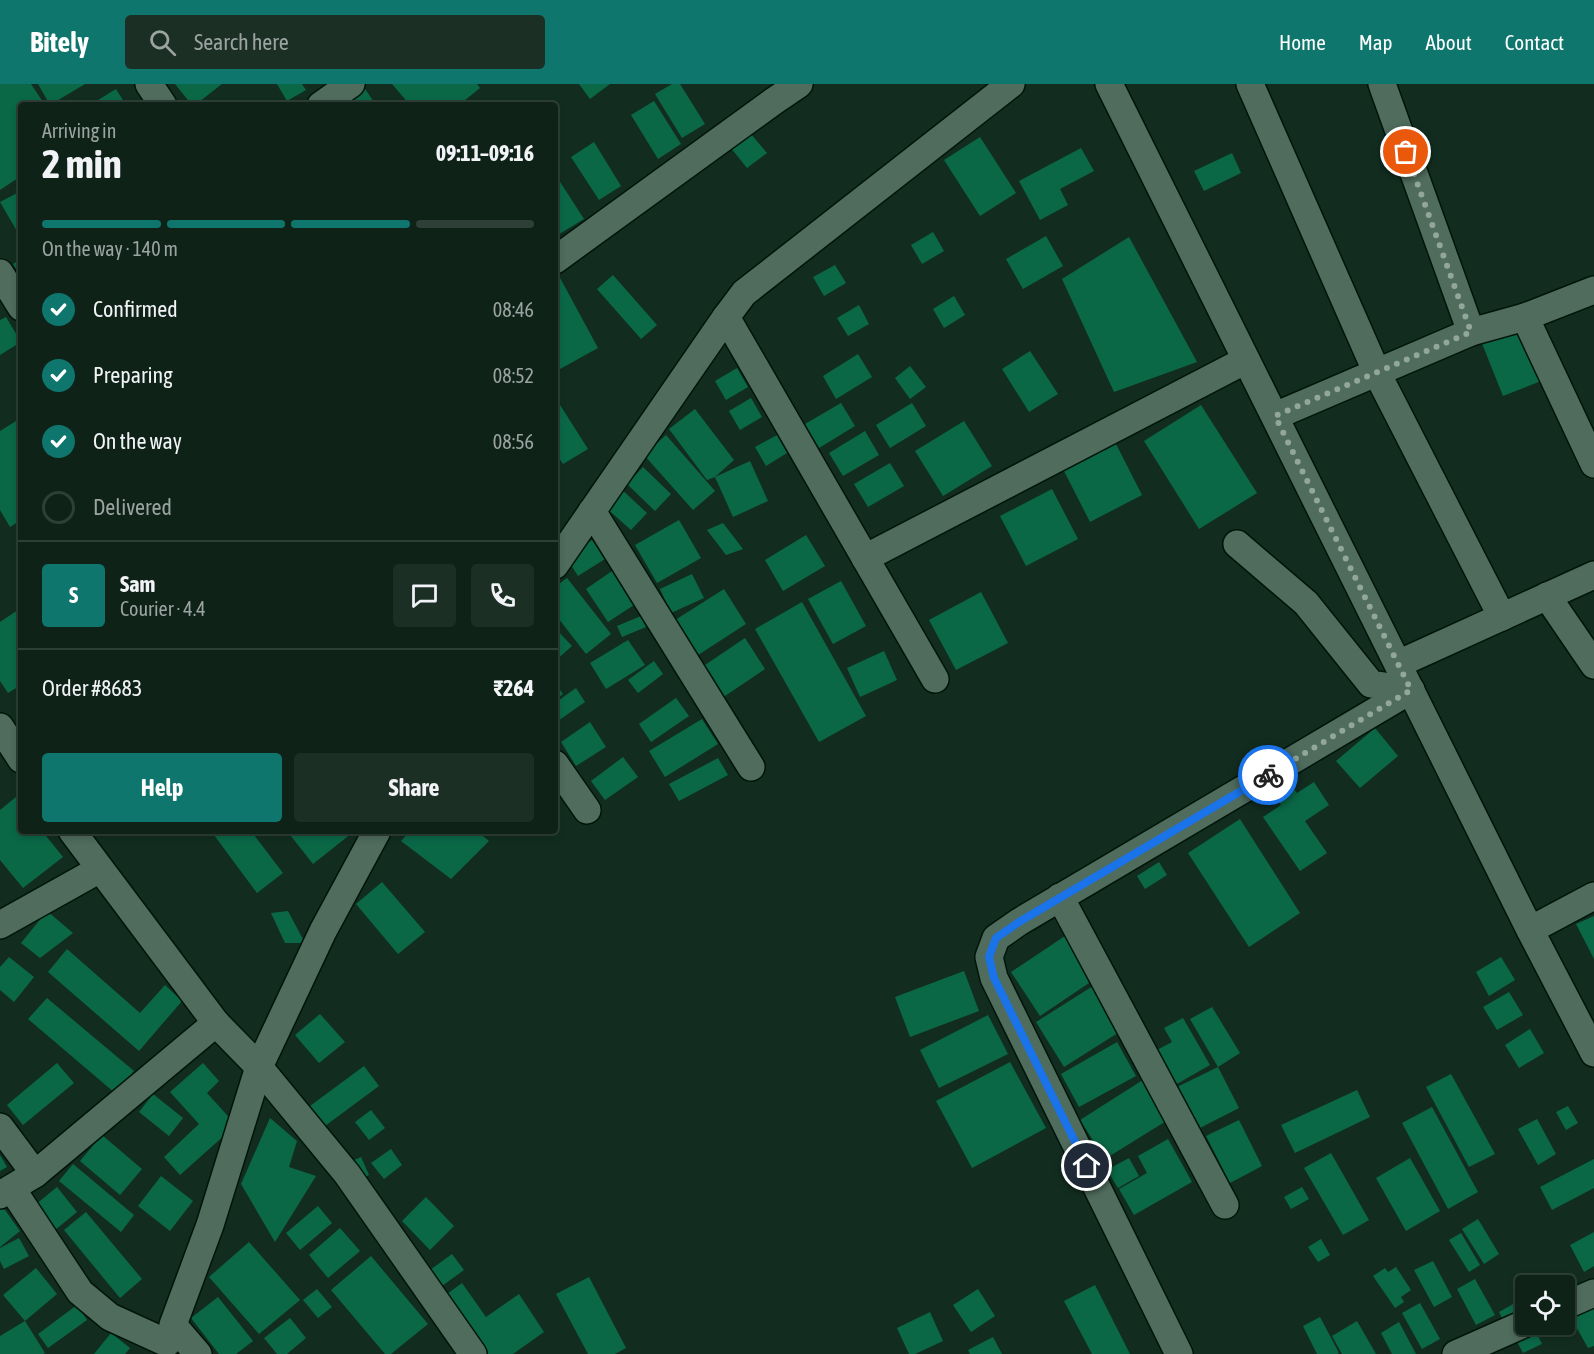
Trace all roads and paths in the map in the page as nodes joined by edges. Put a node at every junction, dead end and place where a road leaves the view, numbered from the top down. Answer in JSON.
{"nodes":[{"id":1,"x":149,"y":84,"type":"edge"},
{"id":2,"x":351,"y":84,"type":"edge"},
{"id":3,"x":799,"y":84,"type":"edge"},
{"id":4,"x":1011,"y":84,"type":"edge"},
{"id":5,"x":1109,"y":84,"type":"edge"},
{"id":6,"x":1250,"y":84,"type":"edge"},
{"id":7,"x":1382,"y":84,"type":"edge"},
{"id":8,"x":161,"y":102,"type":"edge"},
{"id":9,"x":325,"y":102,"type":"edge"},
{"id":10,"x":558,"y":258,"type":"edge"},
{"id":11,"x":0,"y":273,"type":"edge"},
{"id":12,"x":1594,"y":290,"type":"edge"},
{"id":13,"x":18,"y":302,"type":"edge"},
{"id":14,"x":726,"y":317,"type":"junction"},
{"id":15,"x":1525,"y":317,"type":"junction"},
{"id":16,"x":1471,"y":332,"type":"junction"},
{"id":17,"x":1246,"y":360,"type":"junction"},
{"id":18,"x":1377,"y":373,"type":"junction"},
{"id":19,"x":1275,"y":416,"type":"junction"},
{"id":20,"x":1594,"y":464,"type":"edge"},
{"id":21,"x":592,"y":511,"type":"junction"},
{"id":22,"x":1238,"y":544,"type":"dead end"},
{"id":23,"x":865,"y":558,"type":"junction"},
{"id":24,"x":558,"y":561,"type":"edge"},
{"id":25,"x":1594,"y":575,"type":"edge"},
{"id":26,"x":1548,"y":596,"type":"junction"},
{"id":27,"x":1502,"y":617,"type":"junction"},
{"id":28,"x":1398,"y":664,"type":"junction"},
{"id":29,"x":1594,"y":665,"type":"edge"},
{"id":30,"x":935,"y":679,"type":"dead end"},
{"id":31,"x":1411,"y":690,"type":"junction"},
{"id":32,"x":0,"y":727,"type":"edge"},
{"id":33,"x":18,"y":754,"type":"edge"},
{"id":34,"x":751,"y":767,"type":"dead end"},
{"id":35,"x":558,"y":768,"type":"edge"},
{"id":36,"x":586,"y":810,"type":"dead end"},
{"id":37,"x":74,"y":834,"type":"edge"},
{"id":38,"x":373,"y":834,"type":"edge"},
{"id":39,"x":100,"y":869,"type":"junction"},
{"id":40,"x":1594,"y":896,"type":"edge"},
{"id":41,"x":1060,"y":897,"type":"junction"},
{"id":42,"x":0,"y":925,"type":"edge"},
{"id":43,"x":1530,"y":930,"type":"junction"},
{"id":44,"x":216,"y":1023,"type":"junction"},
{"id":45,"x":1594,"y":1053,"type":"edge"},
{"id":46,"x":259,"y":1067,"type":"junction"},
{"id":47,"x":0,"y":1127,"type":"edge"},
{"id":48,"x":35,"y":1174,"type":"junction"},
{"id":49,"x":6,"y":1192,"type":"edge"},
{"id":50,"x":1225,"y":1205,"type":"dead end"},
{"id":51,"x":1594,"y":1293,"type":"edge"},
{"id":52,"x":1575,"y":1301,"type":"edge"},
{"id":53,"x":1515,"y":1328,"type":"edge"},
{"id":54,"x":168,"y":1341,"type":"edge"},
{"id":55,"x":198,"y":1354,"type":"edge"},
{"id":56,"x":473,"y":1354,"type":"edge"},
{"id":57,"x":1179,"y":1354,"type":"edge"},
{"id":58,"x":1456,"y":1354,"type":"edge"}],
"edges":[{"from":1,"to":8,"type":"street"},
{"from":2,"to":9,"type":"street"},
{"from":3,"to":10,"type":"street"},
{"from":4,"to":14,"type":"street"},
{"from":5,"to":17,"type":"street"},
{"from":6,"to":18,"type":"street"},
{"from":7,"to":16,"type":"street"},
{"from":11,"to":13,"type":"street"},
{"from":12,"to":15,"type":"street"},
{"from":14,"to":21,"type":"street"},
{"from":14,"to":23,"type":"street"},
{"from":15,"to":16,"type":"street"},
{"from":15,"to":20,"type":"street"},
{"from":16,"to":18,"type":"street"},
{"from":17,"to":19,"type":"street"},
{"from":17,"to":23,"type":"street"},
{"from":18,"to":19,"type":"street"},
{"from":18,"to":27,"type":"street"},
{"from":19,"to":28,"type":"street"},
{"from":21,"to":24,"type":"street"},
{"from":21,"to":34,"type":"street"},
{"from":22,"to":31,"type":"street"},
{"from":23,"to":30,"type":"street"},
{"from":25,"to":26,"type":"street"},
{"from":26,"to":27,"type":"street"},
{"from":26,"to":29,"type":"street"},
{"from":27,"to":28,"type":"street"},
{"from":28,"to":31,"type":"street"},
{"from":31,"to":41,"type":"street"},
{"from":31,"to":43,"type":"street"},
{"from":32,"to":33,"type":"street"},
{"from":35,"to":36,"type":"street"},
{"from":37,"to":39,"type":"street"},
{"from":38,"to":46,"type":"street"},
{"from":39,"to":42,"type":"street"},
{"from":39,"to":44,"type":"street"},
{"from":40,"to":43,"type":"street"},
{"from":41,"to":50,"type":"street"},
{"from":41,"to":57,"type":"street"},
{"from":43,"to":45,"type":"street"},
{"from":44,"to":46,"type":"street"},
{"from":44,"to":48,"type":"street"},
{"from":46,"to":54,"type":"street"},
{"from":46,"to":56,"type":"street"},
{"from":47,"to":48,"type":"street"},
{"from":48,"to":49,"type":"street"},
{"from":49,"to":54,"type":"street"},
{"from":51,"to":52,"type":"street"},
{"from":53,"to":58,"type":"street"},
{"from":54,"to":55,"type":"street"}]}
